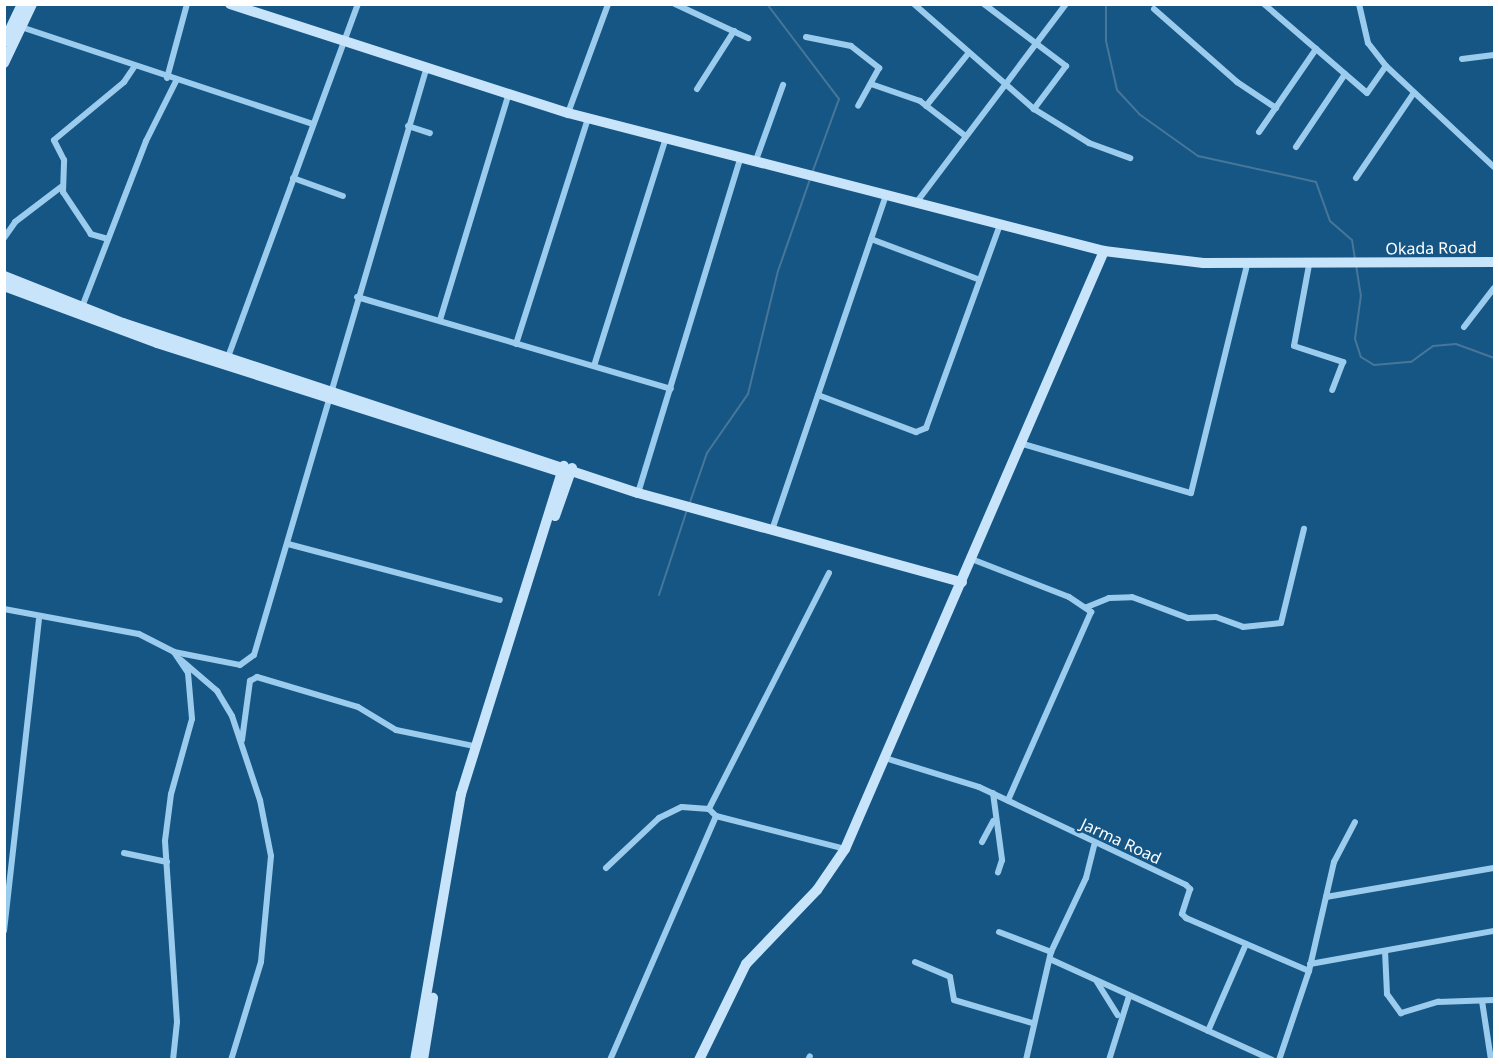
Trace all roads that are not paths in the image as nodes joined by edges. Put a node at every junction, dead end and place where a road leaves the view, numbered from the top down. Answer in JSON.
{"nodes":[{"id":1,"x":22,"y":4,"type":"edge"},
{"id":2,"x":32,"y":4,"type":"edge"},
{"id":3,"x":187,"y":4,"type":"edge"},
{"id":4,"x":230,"y":4,"type":"edge"},
{"id":5,"x":358,"y":4,"type":"edge"},
{"id":6,"x":608,"y":4,"type":"edge"},
{"id":7,"x":675,"y":4,"type":"edge"},
{"id":8,"x":914,"y":4,"type":"edge"},
{"id":9,"x":984,"y":4,"type":"edge"},
{"id":10,"x":1066,"y":4,"type":"edge"},
{"id":11,"x":1264,"y":4,"type":"edge"},
{"id":12,"x":1366,"y":4,"type":"edge"},
{"id":13,"x":1359,"y":7,"type":"edge"},
{"id":14,"x":1154,"y":9,"type":"dead end"},
{"id":15,"x":21,"y":27,"type":"junction"},
{"id":16,"x":734,"y":31,"type":"junction"},
{"id":17,"x":806,"y":37,"type":"dead end"},
{"id":18,"x":748,"y":38,"type":"dead end"},
{"id":19,"x":1036,"y":41,"type":"junction"},
{"id":20,"x":4,"y":42,"type":"edge"},
{"id":21,"x":343,"y":42,"type":"junction"},
{"id":22,"x":1316,"y":49,"type":"junction"},
{"id":23,"x":967,"y":55,"type":"junction"},
{"id":24,"x":1494,"y":55,"type":"edge"},
{"id":25,"x":1462,"y":59,"type":"dead end"},
{"id":26,"x":4,"y":63,"type":"edge"},
{"id":27,"x":1386,"y":66,"type":"junction"},
{"id":28,"x":134,"y":67,"type":"junction"},
{"id":29,"x":426,"y":70,"type":"junction"},
{"id":30,"x":1345,"y":74,"type":"junction"},
{"id":31,"x":167,"y":78,"type":"junction"},
{"id":32,"x":176,"y":81,"type":"junction"},
{"id":33,"x":871,"y":84,"type":"junction"},
{"id":34,"x":783,"y":85,"type":"dead end"},
{"id":35,"x":1001,"y":85,"type":"junction"},
{"id":36,"x":698,"y":89,"type":"dead end"},
{"id":37,"x":1413,"y":94,"type":"junction"},
{"id":38,"x":508,"y":96,"type":"junction"},
{"id":39,"x":858,"y":106,"type":"dead end"},
{"id":40,"x":926,"y":106,"type":"junction"},
{"id":41,"x":1276,"y":108,"type":"junction"},
{"id":42,"x":1034,"y":109,"type":"junction"},
{"id":43,"x":568,"y":113,"type":"junction"},
{"id":44,"x":588,"y":119,"type":"junction"},
{"id":45,"x":313,"y":124,"type":"junction"},
{"id":46,"x":408,"y":126,"type":"junction"},
{"id":47,"x":1259,"y":132,"type":"dead end"},
{"id":48,"x":430,"y":133,"type":"dead end"},
{"id":49,"x":964,"y":135,"type":"junction"},
{"id":50,"x":666,"y":136,"type":"junction"},
{"id":51,"x":1296,"y":147,"type":"dead end"},
{"id":52,"x":741,"y":156,"type":"junction"},
{"id":53,"x":1130,"y":158,"type":"dead end"},
{"id":54,"x":756,"y":160,"type":"junction"},
{"id":55,"x":1494,"y":167,"type":"edge"},
{"id":56,"x":293,"y":178,"type":"junction"},
{"id":57,"x":1356,"y":178,"type":"dead end"},
{"id":58,"x":61,"y":187,"type":"junction"},
{"id":59,"x":886,"y":195,"type":"junction"},
{"id":60,"x":344,"y":196,"type":"dead end"},
{"id":61,"x":915,"y":204,"type":"junction"},
{"id":62,"x":1000,"y":225,"type":"junction"},
{"id":63,"x":4,"y":238,"type":"edge"},
{"id":64,"x":108,"y":239,"type":"junction"},
{"id":65,"x":871,"y":239,"type":"junction"},
{"id":66,"x":1104,"y":251,"type":"junction"},
{"id":67,"x":1494,"y":262,"type":"edge"},
{"id":68,"x":1247,"y":265,"type":"junction"},
{"id":69,"x":1309,"y":265,"type":"junction"},
{"id":70,"x":4,"y":276,"type":"edge"},
{"id":71,"x":980,"y":280,"type":"junction"},
{"id":72,"x":4,"y":285,"type":"edge"},
{"id":73,"x":1494,"y":288,"type":"edge"},
{"id":74,"x":357,"y":297,"type":"junction"},
{"id":75,"x":82,"y":308,"type":"junction"},
{"id":76,"x":440,"y":320,"type":"junction"},
{"id":77,"x":1464,"y":327,"type":"dead end"},
{"id":78,"x":516,"y":344,"type":"junction"},
{"id":79,"x":228,"y":357,"type":"junction"},
{"id":80,"x":594,"y":366,"type":"junction"},
{"id":81,"x":671,"y":389,"type":"junction"},
{"id":82,"x":1332,"y":390,"type":"dead end"},
{"id":83,"x":329,"y":393,"type":"junction"},
{"id":84,"x":818,"y":395,"type":"junction"},
{"id":85,"x":1023,"y":444,"type":"junction"},
{"id":86,"x":545,"y":467,"type":"junction"},
{"id":87,"x":567,"y":470,"type":"junction"},
{"id":88,"x":586,"y":477,"type":"junction"},
{"id":89,"x":638,"y":493,"type":"junction"},
{"id":90,"x":559,"y":494,"type":"junction"},
{"id":91,"x":1304,"y":529,"type":"dead end"},
{"id":92,"x":772,"y":530,"type":"junction"},
{"id":93,"x":288,"y":544,"type":"junction"},
{"id":94,"x":974,"y":560,"type":"junction"},
{"id":95,"x":829,"y":573,"type":"dead end"},
{"id":96,"x":962,"y":582,"type":"junction"},
{"id":97,"x":500,"y":600,"type":"dead end"},
{"id":98,"x":1087,"y":607,"type":"junction"},
{"id":99,"x":4,"y":609,"type":"edge"},
{"id":100,"x":39,"y":620,"type":"junction"},
{"id":101,"x":174,"y":652,"type":"junction"},
{"id":102,"x":180,"y":660,"type":"junction"},
{"id":103,"x":242,"y":741,"type":"junction"},
{"id":104,"x":474,"y":746,"type":"junction"},
{"id":105,"x":885,"y":758,"type":"junction"},
{"id":106,"x":993,"y":794,"type":"junction"},
{"id":107,"x":1008,"y":800,"type":"junction"},
{"id":108,"x":709,"y":809,"type":"junction"},
{"id":109,"x":716,"y":816,"type":"junction"},
{"id":110,"x":993,"y":821,"type":"junction"},
{"id":111,"x":1355,"y":822,"type":"dead end"},
{"id":112,"x":982,"y":842,"type":"dead end"},
{"id":113,"x":1094,"y":845,"type":"junction"},
{"id":114,"x":845,"y":849,"type":"junction"},
{"id":115,"x":124,"y":853,"type":"dead end"},
{"id":116,"x":167,"y":862,"type":"junction"},
{"id":117,"x":606,"y":868,"type":"dead end"},
{"id":118,"x":1494,"y":868,"type":"edge"},
{"id":119,"x":998,"y":872,"type":"dead end"},
{"id":120,"x":1326,"y":897,"type":"junction"},
{"id":121,"x":4,"y":931,"type":"edge"},
{"id":122,"x":1494,"y":931,"type":"edge"},
{"id":123,"x":999,"y":932,"type":"dead end"},
{"id":124,"x":1246,"y":944,"type":"junction"},
{"id":125,"x":1385,"y":951,"type":"junction"},
{"id":126,"x":1051,"y":952,"type":"junction"},
{"id":127,"x":1052,"y":960,"type":"junction"},
{"id":128,"x":915,"y":962,"type":"dead end"},
{"id":129,"x":1310,"y":967,"type":"junction"},
{"id":130,"x":1097,"y":982,"type":"junction"},
{"id":131,"x":1129,"y":996,"type":"junction"},
{"id":132,"x":1494,"y":1000,"type":"edge"},
{"id":133,"x":1482,"y":1001,"type":"junction"},
{"id":134,"x":1118,"y":1015,"type":"junction"},
{"id":135,"x":1032,"y":1023,"type":"junction"},
{"id":136,"x":1208,"y":1031,"type":"junction"},
{"id":137,"x":173,"y":1059,"type":"edge"},
{"id":138,"x":231,"y":1059,"type":"edge"},
{"id":139,"x":415,"y":1059,"type":"edge"},
{"id":140,"x":423,"y":1059,"type":"edge"},
{"id":141,"x":610,"y":1059,"type":"edge"},
{"id":142,"x":699,"y":1059,"type":"edge"},
{"id":143,"x":1026,"y":1059,"type":"edge"},
{"id":144,"x":1108,"y":1059,"type":"edge"},
{"id":145,"x":1272,"y":1059,"type":"edge"},
{"id":146,"x":1279,"y":1059,"type":"edge"},
{"id":147,"x":1491,"y":1059,"type":"edge"}],
"edges":[{"from":1,"to":20,"type":"street"},
{"from":2,"to":15,"type":"street"},
{"from":3,"to":31,"type":"street"},
{"from":4,"to":21,"type":"street","name":"Okada Road"},
{"from":5,"to":21,"type":"street"},
{"from":6,"to":43,"type":"street"},
{"from":7,"to":16,"type":"street"},
{"from":8,"to":23,"type":"street"},
{"from":9,"to":19,"type":"street"},
{"from":10,"to":19,"type":"street"},
{"from":11,"to":22,"type":"street"},
{"from":12,"to":13,"type":"street"},
{"from":13,"to":27,"type":"street"},
{"from":14,"to":41,"type":"street"},
{"from":15,"to":26,"type":"street"},
{"from":15,"to":28,"type":"street"},
{"from":16,"to":18,"type":"street"},
{"from":16,"to":36,"type":"street"},
{"from":17,"to":33,"type":"street"},
{"from":19,"to":35,"type":"street"},
{"from":19,"to":42,"type":"street"},
{"from":21,"to":29,"type":"street","name":"Okada Road"},
{"from":21,"to":45,"type":"street"},
{"from":22,"to":30,"type":"street"},
{"from":22,"to":41,"type":"street"},
{"from":23,"to":35,"type":"street"},
{"from":23,"to":40,"type":"street"},
{"from":24,"to":25,"type":"street"},
{"from":27,"to":30,"type":"street"},
{"from":27,"to":37,"type":"street"},
{"from":28,"to":31,"type":"street"},
{"from":28,"to":58,"type":"street"},
{"from":29,"to":38,"type":"street","name":"Okada Road"},
{"from":29,"to":46,"type":"street"},
{"from":30,"to":51,"type":"street"},
{"from":31,"to":32,"type":"street"},
{"from":32,"to":45,"type":"street"},
{"from":32,"to":64,"type":"street"},
{"from":33,"to":39,"type":"street"},
{"from":33,"to":40,"type":"street"},
{"from":34,"to":54,"type":"street"},
{"from":35,"to":42,"type":"street"},
{"from":35,"to":49,"type":"street"},
{"from":37,"to":55,"type":"street"},
{"from":37,"to":57,"type":"street"},
{"from":38,"to":43,"type":"street","name":"Okada Road"},
{"from":38,"to":76,"type":"street"},
{"from":40,"to":49,"type":"street"},
{"from":41,"to":47,"type":"street"},
{"from":42,"to":53,"type":"street"},
{"from":43,"to":44,"type":"street","name":"Okada Road"},
{"from":44,"to":50,"type":"street","name":"Okada Road"},
{"from":44,"to":78,"type":"street"},
{"from":45,"to":56,"type":"street"},
{"from":46,"to":48,"type":"street"},
{"from":46,"to":74,"type":"street"},
{"from":49,"to":61,"type":"street"},
{"from":50,"to":52,"type":"street","name":"Okada Road"},
{"from":50,"to":80,"type":"street"},
{"from":52,"to":54,"type":"street","name":"Okada Road"},
{"from":52,"to":81,"type":"street"},
{"from":54,"to":59,"type":"street","name":"Okada Road"},
{"from":56,"to":60,"type":"street"},
{"from":56,"to":79,"type":"street"},
{"from":58,"to":63,"type":"street"},
{"from":58,"to":64,"type":"street"},
{"from":59,"to":61,"type":"street","name":"Okada Road"},
{"from":59,"to":65,"type":"street"},
{"from":61,"to":62,"type":"street","name":"Okada Road"},
{"from":62,"to":66,"type":"street","name":"Okada Road"},
{"from":62,"to":71,"type":"street"},
{"from":64,"to":75,"type":"street"},
{"from":65,"to":71,"type":"street"},
{"from":65,"to":84,"type":"street"},
{"from":66,"to":68,"type":"street","name":"Okada Road"},
{"from":66,"to":85,"type":"street"},
{"from":67,"to":69,"type":"street","name":"Okada Road"},
{"from":68,"to":69,"type":"street","name":"Okada Road"},
{"from":68,"to":85,"type":"street"},
{"from":69,"to":82,"type":"street"},
{"from":70,"to":75,"type":"street"},
{"from":71,"to":84,"type":"street"},
{"from":72,"to":83,"type":"street"},
{"from":73,"to":77,"type":"street"},
{"from":74,"to":76,"type":"street"},
{"from":74,"to":83,"type":"street"},
{"from":75,"to":79,"type":"street"},
{"from":76,"to":78,"type":"street"},
{"from":78,"to":80,"type":"street"},
{"from":79,"to":83,"type":"street"},
{"from":80,"to":81,"type":"street"},
{"from":81,"to":89,"type":"street"},
{"from":83,"to":86,"type":"street"},
{"from":83,"to":87,"type":"street"},
{"from":83,"to":93,"type":"street"},
{"from":84,"to":92,"type":"street"},
{"from":85,"to":94,"type":"street"},
{"from":86,"to":87,"type":"street"},
{"from":86,"to":90,"type":"street"},
{"from":87,"to":88,"type":"street"},
{"from":87,"to":90,"type":"street"},
{"from":88,"to":89,"type":"street"},
{"from":88,"to":90,"type":"street"},
{"from":89,"to":92,"type":"street"},
{"from":90,"to":104,"type":"street"},
{"from":90,"to":140,"type":"street"},
{"from":91,"to":98,"type":"street"},
{"from":92,"to":96,"type":"street"},
{"from":93,"to":97,"type":"street"},
{"from":93,"to":101,"type":"street"},
{"from":94,"to":96,"type":"street"},
{"from":94,"to":98,"type":"street"},
{"from":95,"to":108,"type":"street"},
{"from":96,"to":105,"type":"street"},
{"from":98,"to":107,"type":"street"},
{"from":99,"to":100,"type":"street"},
{"from":100,"to":101,"type":"street"},
{"from":100,"to":121,"type":"street"},
{"from":101,"to":102,"type":"street"},
{"from":102,"to":103,"type":"street"},
{"from":102,"to":116,"type":"street"},
{"from":103,"to":104,"type":"street"},
{"from":103,"to":138,"type":"street"},
{"from":104,"to":139,"type":"street"},
{"from":105,"to":106,"type":"street","name":"Jarma Road"},
{"from":105,"to":114,"type":"street"},
{"from":106,"to":107,"type":"street","name":"Jarma Road"},
{"from":106,"to":110,"type":"street"},
{"from":107,"to":113,"type":"street","name":"Jarma Road"},
{"from":108,"to":109,"type":"street"},
{"from":108,"to":117,"type":"street"},
{"from":109,"to":114,"type":"street"},
{"from":109,"to":141,"type":"street"},
{"from":110,"to":112,"type":"street"},
{"from":110,"to":119,"type":"street"},
{"from":111,"to":120,"type":"street"},
{"from":113,"to":124,"type":"street","name":"Jarma Road"},
{"from":113,"to":126,"type":"street"},
{"from":114,"to":142,"type":"street"},
{"from":115,"to":116,"type":"street"},
{"from":116,"to":137,"type":"street"},
{"from":118,"to":120,"type":"street"},
{"from":120,"to":129,"type":"street"},
{"from":122,"to":125,"type":"street"},
{"from":123,"to":126,"type":"street"},
{"from":124,"to":129,"type":"street","name":"Jarma Road"},
{"from":124,"to":136,"type":"street"},
{"from":125,"to":129,"type":"street"},
{"from":125,"to":133,"type":"street"},
{"from":126,"to":127,"type":"street"},
{"from":127,"to":130,"type":"street"},
{"from":127,"to":135,"type":"street"},
{"from":128,"to":135,"type":"street"},
{"from":129,"to":146,"type":"street"},
{"from":130,"to":131,"type":"street"},
{"from":130,"to":134,"type":"street"},
{"from":131,"to":134,"type":"street"},
{"from":131,"to":136,"type":"street"},
{"from":132,"to":133,"type":"street"},
{"from":133,"to":147,"type":"street"},
{"from":134,"to":144,"type":"street"},
{"from":135,"to":143,"type":"street"},
{"from":136,"to":145,"type":"street"}]}
